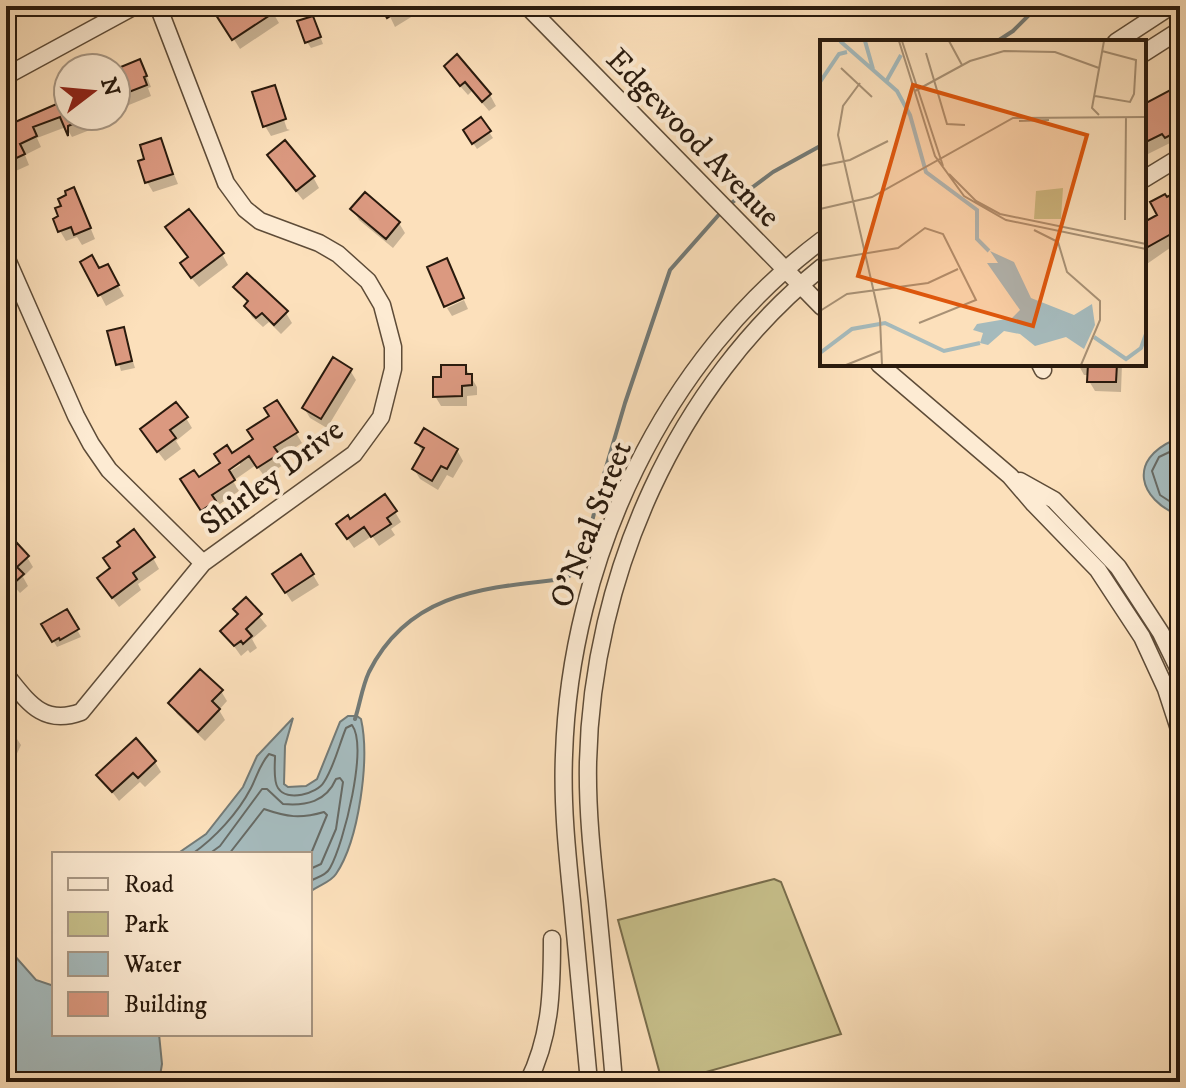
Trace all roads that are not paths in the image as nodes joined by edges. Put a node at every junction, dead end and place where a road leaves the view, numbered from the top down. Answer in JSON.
{"nodes":[{"id":1,"x":135,"y":6,"type":"edge"},
{"id":2,"x":158,"y":6,"type":"edge"},
{"id":3,"x":527,"y":6,"type":"edge"},
{"id":4,"x":1171,"y":6,"type":"edge"},
{"id":5,"x":1155,"y":17,"type":"junction"},
{"id":6,"x":1177,"y":37,"type":"edge"},
{"id":7,"x":1119,"y":40,"type":"edge"},
{"id":8,"x":1146,"y":52,"type":"edge"},
{"id":9,"x":6,"y":76,"type":"edge"},
{"id":10,"x":1180,"y":157,"type":"edge"},
{"id":11,"x":1146,"y":178,"type":"edge"},
{"id":12,"x":820,"y":242,"type":"edge"},
{"id":13,"x":6,"y":257,"type":"edge"},
{"id":14,"x":820,"y":269,"type":"edge"},
{"id":15,"x":785,"y":270,"type":"junction"},
{"id":16,"x":800,"y":285,"type":"junction"},
{"id":17,"x":820,"y":305,"type":"edge"},
{"id":18,"x":881,"y":366,"type":"edge"},
{"id":19,"x":1010,"y":476,"type":"junction"},
{"id":20,"x":203,"y":563,"type":"junction"},
{"id":21,"x":1170,"y":651,"type":"junction"},
{"id":22,"x":1151,"y":655,"type":"junction"},
{"id":23,"x":1180,"y":672,"type":"edge"},
{"id":24,"x":6,"y":675,"type":"edge"},
{"id":25,"x":1180,"y":732,"type":"edge"},
{"id":26,"x":552,"y":939,"type":"dead end"},
{"id":27,"x":528,"y":1082,"type":"edge"},
{"id":28,"x":589,"y":1082,"type":"edge"},
{"id":29,"x":614,"y":1082,"type":"edge"}],
"edges":[{"from":1,"to":9,"type":"street"},
{"from":2,"to":20,"type":"street","name":"Shirley Drive"},
{"from":3,"to":15,"type":"street","name":"Edgewood Avenue"},
{"from":4,"to":5,"type":"street"},
{"from":5,"to":6,"type":"street"},
{"from":5,"to":7,"type":"street"},
{"from":6,"to":8,"type":"street"},
{"from":10,"to":11,"type":"street"},
{"from":12,"to":15,"type":"street","name":"O'Neal Street"},
{"from":13,"to":20,"type":"street"},
{"from":14,"to":16,"type":"street","name":"O'Neal Street"},
{"from":15,"to":16,"type":"street","name":"Edgewood Avenue"},
{"from":15,"to":28,"type":"street","name":"O'Neal Street"},
{"from":16,"to":17,"type":"street","name":"Edgewood Avenue"},
{"from":16,"to":29,"type":"street","name":"O'Neal Street"},
{"from":18,"to":19,"type":"street"},
{"from":19,"to":21,"type":"street"},
{"from":19,"to":22,"type":"street"},
{"from":20,"to":24,"type":"street","name":"Shirley Drive"},
{"from":21,"to":22,"type":"street"},
{"from":21,"to":23,"type":"street"},
{"from":22,"to":25,"type":"street"},
{"from":26,"to":27,"type":"street"}]}
